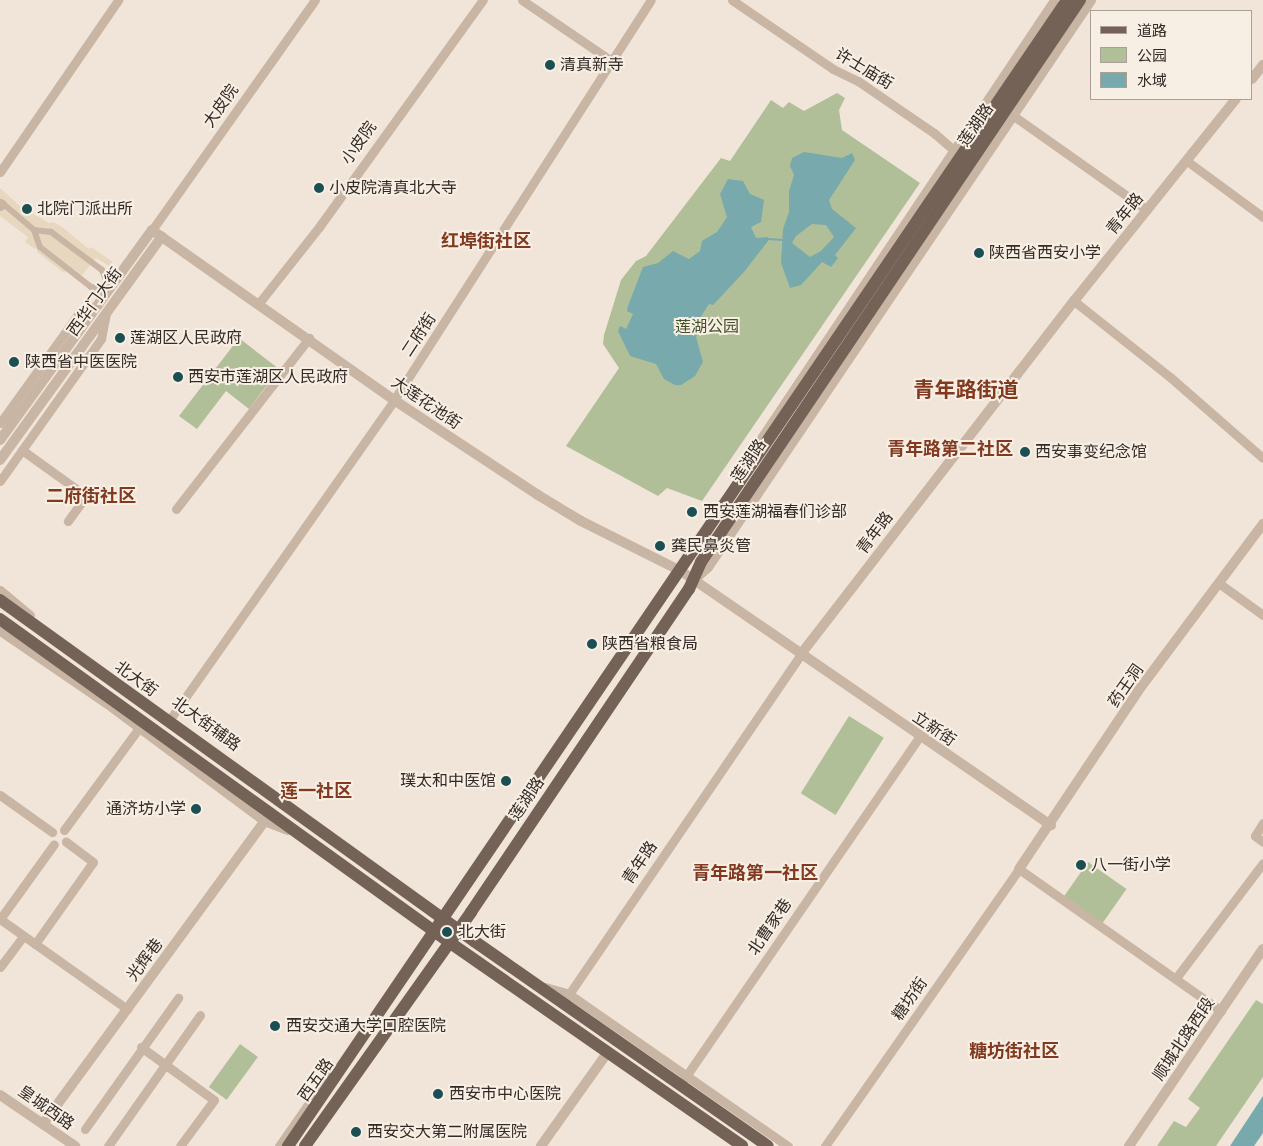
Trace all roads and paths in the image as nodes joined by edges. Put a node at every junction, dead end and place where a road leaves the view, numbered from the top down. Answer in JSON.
{"nodes":[{"id":1,"x":118,"y":0,"type":"edge"},
{"id":2,"x":314,"y":0,"type":"edge"},
{"id":3,"x":483,"y":0,"type":"edge"},
{"id":4,"x":522,"y":0,"type":"edge"},
{"id":5,"x":732,"y":0,"type":"edge"},
{"id":6,"x":1054,"y":0,"type":"edge"},
{"id":7,"x":1067,"y":0,"type":"edge"},
{"id":8,"x":1080,"y":0,"type":"edge"},
{"id":9,"x":1091,"y":0,"type":"edge"},
{"id":10,"x":646,"y":2,"type":"edge"},
{"id":11,"x":610,"y":60,"type":"junction"},
{"id":12,"x":1263,"y":64,"type":"edge"},
{"id":13,"x":1253,"y":78,"type":"edge"},
{"id":14,"x":1235,"y":100,"type":"edge"},
{"id":15,"x":1001,"y":107,"type":"junction"},
{"id":16,"x":966,"y":159,"type":"junction"},
{"id":17,"x":1187,"y":161,"type":"junction"},
{"id":18,"x":0,"y":172,"type":"edge"},
{"id":19,"x":1,"y":204,"type":"edge"},
{"id":20,"x":1147,"y":210,"type":"junction"},
{"id":21,"x":1263,"y":217,"type":"edge"},
{"id":22,"x":34,"y":230,"type":"junction"},
{"id":23,"x":152,"y":230,"type":"junction"},
{"id":24,"x":162,"y":236,"type":"junction"},
{"id":25,"x":110,"y":289,"type":"junction"},
{"id":26,"x":1074,"y":301,"type":"junction"},
{"id":27,"x":259,"y":303,"type":"junction"},
{"id":28,"x":98,"y":305,"type":"junction"},
{"id":29,"x":106,"y":312,"type":"junction"},
{"id":30,"x":309,"y":338,"type":"junction"},
{"id":31,"x":394,"y":400,"type":"junction"},
{"id":32,"x":0,"y":423,"type":"edge"},
{"id":33,"x":0,"y":440,"type":"edge"},
{"id":34,"x":22,"y":450,"type":"junction"},
{"id":35,"x":1263,"y":458,"type":"edge"},
{"id":36,"x":0,"y":460,"type":"edge"},
{"id":37,"x":0,"y":481,"type":"edge"},
{"id":38,"x":176,"y":509,"type":"dead end"},
{"id":39,"x":68,"y":521,"type":"dead end"},
{"id":40,"x":1262,"y":528,"type":"edge"},
{"id":41,"x":681,"y":571,"type":"junction"},
{"id":42,"x":694,"y":580,"type":"junction"},
{"id":43,"x":1220,"y":584,"type":"junction"},
{"id":44,"x":0,"y":590,"type":"edge"},
{"id":45,"x":0,"y":600,"type":"edge"},
{"id":46,"x":1263,"y":615,"type":"edge"},
{"id":47,"x":0,"y":619,"type":"edge"},
{"id":48,"x":0,"y":631,"type":"edge"},
{"id":49,"x":802,"y":654,"type":"junction"},
{"id":50,"x":169,"y":719,"type":"junction"},
{"id":51,"x":142,"y":724,"type":"junction"},
{"id":52,"x":919,"y":737,"type":"junction"},
{"id":53,"x":0,"y":795,"type":"edge"},
{"id":54,"x":268,"y":817,"type":"junction"},
{"id":55,"x":1263,"y":823,"type":"edge"},
{"id":56,"x":1051,"y":825,"type":"junction"},
{"id":57,"x":64,"y":830,"type":"junction"},
{"id":58,"x":52,"y":832,"type":"junction"},
{"id":59,"x":66,"y":842,"type":"junction"},
{"id":60,"x":1263,"y":842,"type":"edge"},
{"id":61,"x":54,"y":844,"type":"junction"},
{"id":62,"x":1263,"y":863,"type":"edge"},
{"id":63,"x":1019,"y":869,"type":"junction"},
{"id":64,"x":443,"y":918,"type":"junction"},
{"id":65,"x":0,"y":919,"type":"edge"},
{"id":66,"x":458,"y":929,"type":"junction"},
{"id":67,"x":434,"y":931,"type":"junction"},
{"id":68,"x":23,"y":936,"type":"junction"},
{"id":69,"x":449,"y":942,"type":"junction"},
{"id":70,"x":34,"y":944,"type":"junction"},
{"id":71,"x":1263,"y":949,"type":"edge"},
{"id":72,"x":0,"y":967,"type":"edge"},
{"id":73,"x":404,"y":977,"type":"junction"},
{"id":74,"x":1176,"y":978,"type":"junction"},
{"id":75,"x":178,"y":998,"type":"dead end"},
{"id":76,"x":566,"y":998,"type":"junction"},
{"id":77,"x":127,"y":1009,"type":"junction"},
{"id":78,"x":1221,"y":1011,"type":"junction"},
{"id":79,"x":200,"y":1015,"type":"dead end"},
{"id":80,"x":141,"y":1047,"type":"junction"},
{"id":81,"x":607,"y":1054,"type":"junction"},
{"id":82,"x":166,"y":1063,"type":"junction"},
{"id":83,"x":683,"y":1081,"type":"junction"},
{"id":84,"x":0,"y":1095,"type":"edge"},
{"id":85,"x":43,"y":1124,"type":"junction"},
{"id":86,"x":84,"y":1129,"type":"dead end"},
{"id":87,"x":74,"y":1146,"type":"edge"},
{"id":88,"x":108,"y":1146,"type":"edge"},
{"id":89,"x":180,"y":1146,"type":"edge"},
{"id":90,"x":279,"y":1146,"type":"edge"},
{"id":91,"x":288,"y":1146,"type":"edge"},
{"id":92,"x":305,"y":1146,"type":"edge"},
{"id":93,"x":542,"y":1146,"type":"edge"},
{"id":94,"x":742,"y":1146,"type":"edge"},
{"id":95,"x":768,"y":1146,"type":"edge"},
{"id":96,"x":788,"y":1146,"type":"edge"},
{"id":97,"x":825,"y":1146,"type":"edge"},
{"id":98,"x":1129,"y":1146,"type":"edge"}],
"edges":[{"from":1,"to":18,"type":"street"},
{"from":2,"to":23,"type":"street","name":"大皮院"},
{"from":3,"to":27,"type":"street","name":"小皮院"},
{"from":4,"to":11,"type":"street"},
{"from":5,"to":16,"type":"street","name":"许士庙街"},
{"from":6,"to":15,"type":"street"},
{"from":7,"to":15,"type":"main road","name":"莲湖路"},
{"from":8,"to":15,"type":"main road","name":"莲湖路"},
{"from":9,"to":15,"type":"street"},
{"from":10,"to":11,"type":"street","name":"二府街"},
{"from":11,"to":31,"type":"street","name":"二府街"},
{"from":12,"to":13,"type":"street"},
{"from":14,"to":17,"type":"street","name":"青年路"},
{"from":15,"to":16,"type":"main road","name":"莲湖路"},
{"from":15,"to":16,"type":"street"},
{"from":15,"to":20,"type":"street"},
{"from":16,"to":41,"type":"main road","name":"莲湖路"},
{"from":16,"to":42,"type":"main road","name":"莲湖路"},
{"from":17,"to":20,"type":"street","name":"青年路"},
{"from":17,"to":21,"type":"street"},
{"from":19,"to":22,"type":"street"},
{"from":20,"to":26,"type":"street","name":"青年路"},
{"from":22,"to":25,"type":"street"},
{"from":22,"to":25,"type":"street"},
{"from":23,"to":24,"type":"street","name":"大莲花池街"},
{"from":23,"to":25,"type":"street","name":"西华门大街"},
{"from":24,"to":27,"type":"street","name":"大莲花池街"},
{"from":24,"to":29,"type":"street","name":"西华门大街"},
{"from":25,"to":28,"type":"street","name":"西华门大街"},
{"from":26,"to":35,"type":"street"},
{"from":26,"to":49,"type":"street","name":"青年路"},
{"from":27,"to":30,"type":"street","name":"大莲花池街"},
{"from":28,"to":32,"type":"street"},
{"from":28,"to":33,"type":"street","name":"西华门大街"},
{"from":29,"to":34,"type":"street"},
{"from":29,"to":36,"type":"street","name":"西华门大街"},
{"from":30,"to":31,"type":"street","name":"大莲花池街"},
{"from":30,"to":38,"type":"street"},
{"from":31,"to":41,"type":"street","name":"大莲花池街"},
{"from":31,"to":50,"type":"street","name":"二府街"},
{"from":34,"to":37,"type":"street"},
{"from":34,"to":39,"type":"street"},
{"from":40,"to":43,"type":"street","name":"药王洞"},
{"from":41,"to":42,"type":"street","name":"大莲花池街"},
{"from":41,"to":64,"type":"main road","name":"莲湖路"},
{"from":42,"to":49,"type":"street","name":"立新街"},
{"from":42,"to":66,"type":"main road","name":"莲湖路"},
{"from":43,"to":46,"type":"street"},
{"from":43,"to":56,"type":"street","name":"药王洞"},
{"from":44,"to":50,"type":"street","name":"北大街辅路"},
{"from":45,"to":50,"type":"main road","name":"北大街"},
{"from":47,"to":51,"type":"main road","name":"北大街"},
{"from":48,"to":51,"type":"street"},
{"from":49,"to":52,"type":"street","name":"立新街"},
{"from":49,"to":76,"type":"street","name":"青年路"},
{"from":50,"to":64,"type":"main road","name":"北大街"},
{"from":51,"to":54,"type":"main road","name":"北大街"},
{"from":51,"to":57,"type":"street"},
{"from":52,"to":56,"type":"street","name":"立新街"},
{"from":52,"to":83,"type":"street","name":"北曹家巷"},
{"from":53,"to":58,"type":"street"},
{"from":54,"to":67,"type":"main road","name":"北大街"},
{"from":54,"to":77,"type":"street","name":"光辉巷"},
{"from":55,"to":60,"type":"street"},
{"from":56,"to":63,"type":"street","name":"药王洞"},
{"from":57,"to":58,"type":"street"},
{"from":57,"to":59,"type":"street"},
{"from":58,"to":61,"type":"street"},
{"from":59,"to":61,"type":"street"},
{"from":59,"to":70,"type":"street"},
{"from":61,"to":65,"type":"street"},
{"from":62,"to":74,"type":"street"},
{"from":63,"to":74,"type":"street"},
{"from":63,"to":97,"type":"street","name":"糖坊街"},
{"from":64,"to":66,"type":"main road","name":"北大街"},
{"from":64,"to":67,"type":"main road","name":"莲湖路"},
{"from":65,"to":68,"type":"street"},
{"from":66,"to":69,"type":"main road","name":"莲湖路"},
{"from":66,"to":76,"type":"main road","name":"北大街"},
{"from":67,"to":69,"type":"main road","name":"北大街"},
{"from":67,"to":73,"type":"main road","name":"西五路"},
{"from":68,"to":70,"type":"street"},
{"from":68,"to":72,"type":"street"},
{"from":69,"to":81,"type":"main road","name":"北大街"},
{"from":69,"to":92,"type":"main road","name":"西五路"},
{"from":70,"to":77,"type":"street"},
{"from":71,"to":78,"type":"street","name":"顺城北路西段"},
{"from":73,"to":90,"type":"street"},
{"from":73,"to":91,"type":"main road","name":"西五路"},
{"from":74,"to":78,"type":"street"},
{"from":75,"to":80,"type":"street"},
{"from":76,"to":83,"type":"main road","name":"北大街"},
{"from":77,"to":85,"type":"street","name":"光辉巷"},
{"from":78,"to":98,"type":"street","name":"顺城北路西段"},
{"from":79,"to":82,"type":"street"},
{"from":80,"to":82,"type":"street"},
{"from":80,"to":86,"type":"street"},
{"from":81,"to":93,"type":"street"},
{"from":81,"to":94,"type":"main road","name":"北大街"},
{"from":82,"to":88,"type":"street"},
{"from":82,"to":89,"type":"street"},
{"from":83,"to":95,"type":"main road","name":"北大街"},
{"from":83,"to":96,"type":"street"},
{"from":84,"to":85,"type":"street","name":"皇城西路"},
{"from":85,"to":87,"type":"street","name":"皇城西路"}]}
